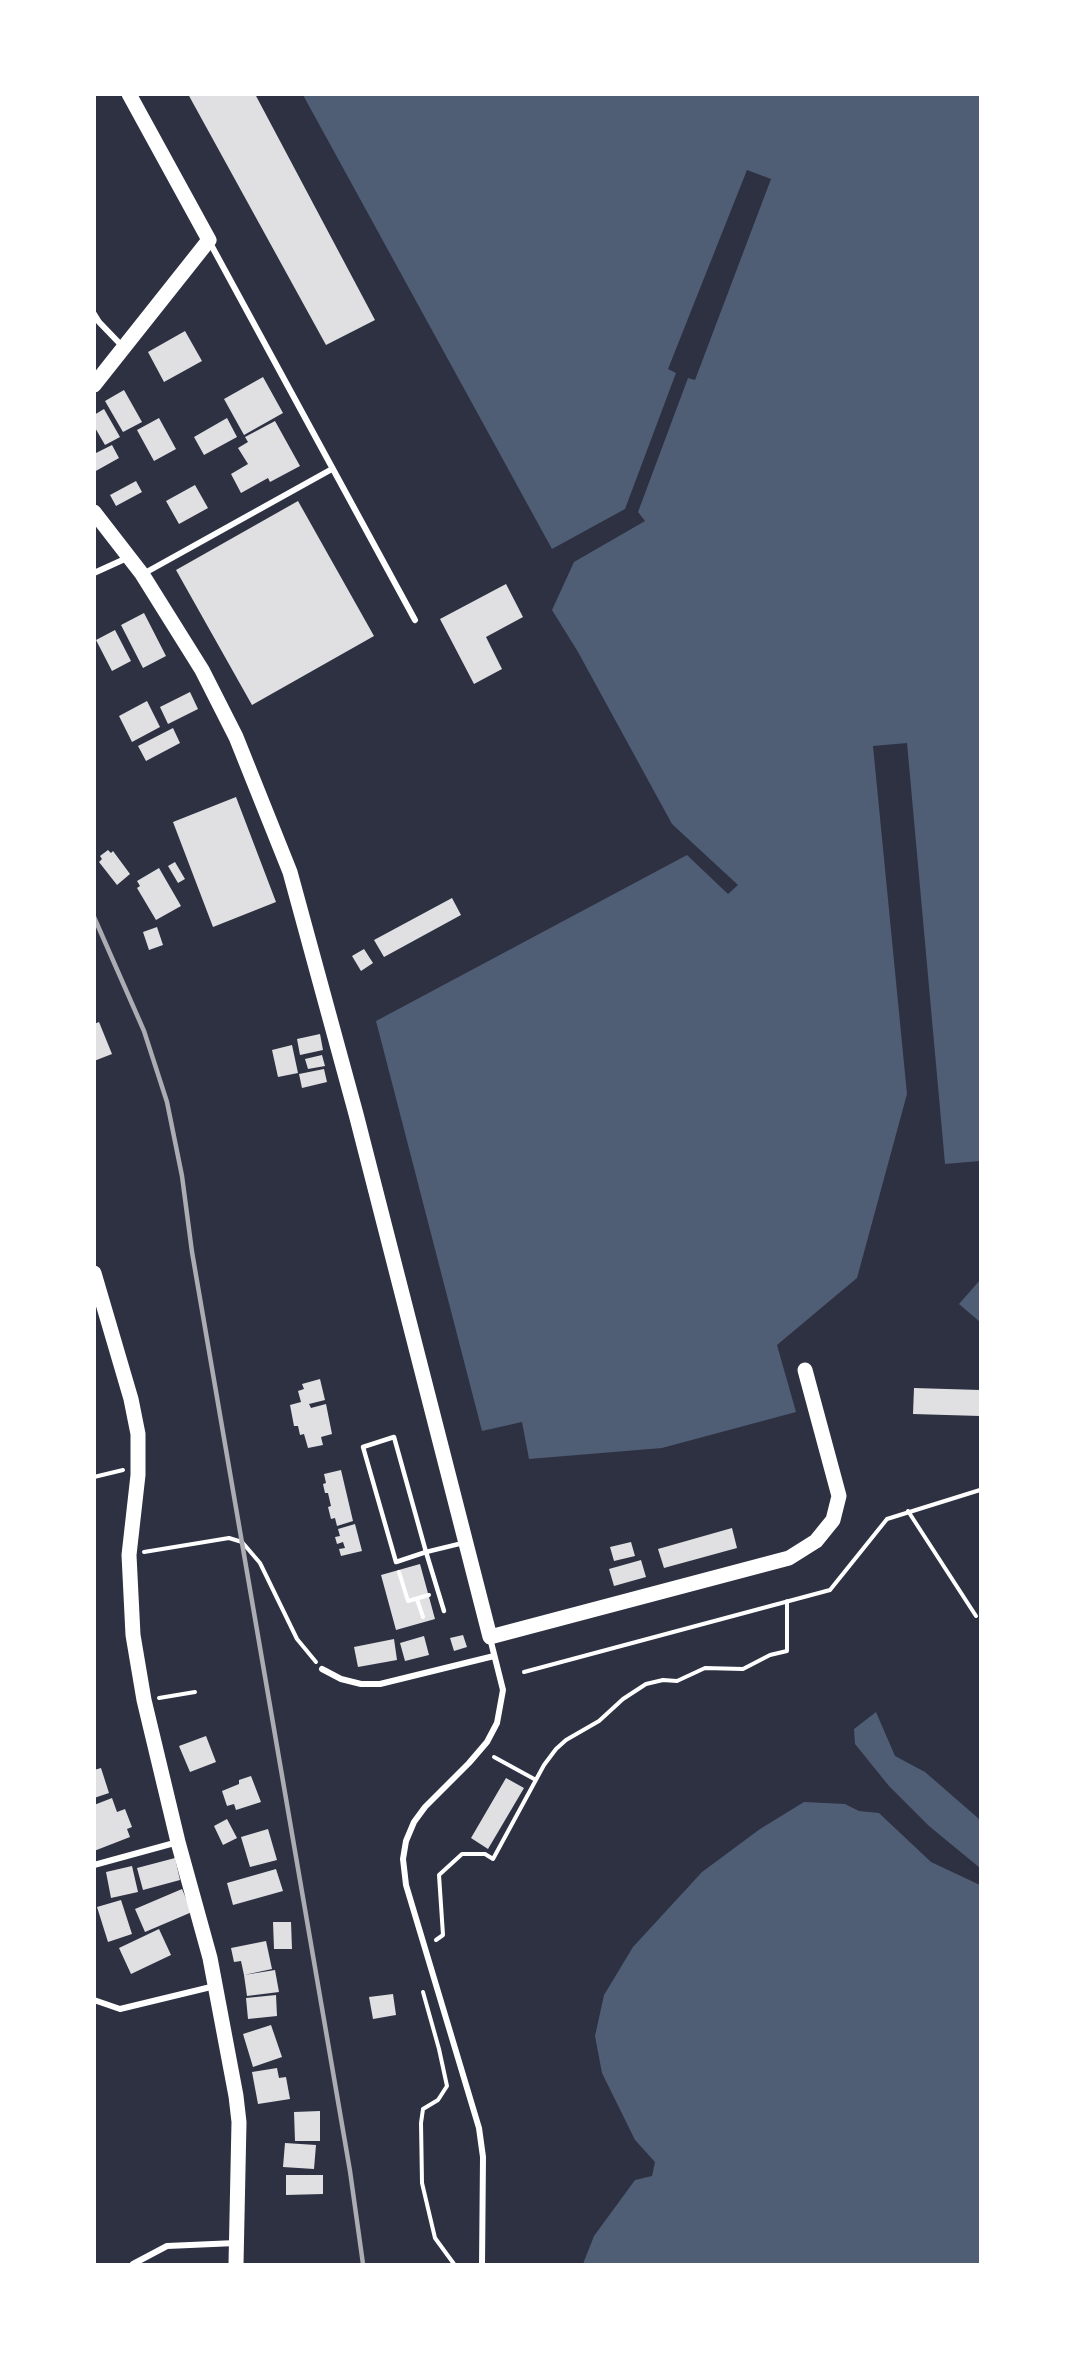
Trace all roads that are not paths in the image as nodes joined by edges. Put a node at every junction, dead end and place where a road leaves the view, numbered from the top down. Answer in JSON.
{"nodes":[{"id":1,"x":129,"y":94,"type":"edge"},
{"id":2,"x":208,"y":240,"type":"junction"},
{"id":3,"x":94,"y":314,"type":"edge"},
{"id":4,"x":124,"y":349,"type":"junction"},
{"id":5,"x":94,"y":385,"type":"edge"},
{"id":6,"x":332,"y":469,"type":"junction"},
{"id":7,"x":94,"y":512,"type":"edge"},
{"id":8,"x":128,"y":557,"type":"junction"},
{"id":9,"x":94,"y":573,"type":"edge"},
{"id":10,"x":142,"y":574,"type":"junction"},
{"id":11,"x":415,"y":620,"type":"dead end"},
{"id":12,"x":94,"y":1273,"type":"edge"},
{"id":13,"x":805,"y":1370,"type":"dead end"},
{"id":14,"x":465,"y":1542,"type":"junction"},
{"id":15,"x":426,"y":1552,"type":"junction"},
{"id":16,"x":444,"y":1611,"type":"dead end"},
{"id":17,"x":490,"y":1637,"type":"junction"},
{"id":18,"x":494,"y":1656,"type":"junction"},
{"id":19,"x":322,"y":1669,"type":"road end"},
{"id":20,"x":178,"y":1842,"type":"junction"},
{"id":21,"x":94,"y":1865,"type":"edge"},
{"id":22,"x":215,"y":1986,"type":"junction"},
{"id":23,"x":94,"y":2000,"type":"edge"},
{"id":24,"x":236,"y":2243,"type":"junction"},
{"id":25,"x":133,"y":2265,"type":"edge"},
{"id":26,"x":236,"y":2265,"type":"edge"},
{"id":27,"x":482,"y":2265,"type":"edge"}],
"edges":[{"from":1,"to":2,"type":"main road"},
{"from":2,"to":4,"type":"main road"},
{"from":2,"to":6,"type":"street"},
{"from":3,"to":4,"type":"street"},
{"from":4,"to":5,"type":"main road"},
{"from":6,"to":10,"type":"street"},
{"from":6,"to":11,"type":"street"},
{"from":7,"to":8,"type":"main road"},
{"from":8,"to":9,"type":"street"},
{"from":8,"to":10,"type":"main road"},
{"from":10,"to":14,"type":"main road"},
{"from":12,"to":20,"type":"main road"},
{"from":13,"to":17,"type":"main road"},
{"from":14,"to":15,"type":"lane"},
{"from":14,"to":17,"type":"main road"},
{"from":15,"to":15,"type":"lane"},
{"from":15,"to":16,"type":"lane"},
{"from":17,"to":18,"type":"street"},
{"from":18,"to":19,"type":"street"},
{"from":18,"to":27,"type":"street"},
{"from":20,"to":21,"type":"street"},
{"from":20,"to":22,"type":"main road"},
{"from":22,"to":23,"type":"street"},
{"from":22,"to":24,"type":"main road"},
{"from":24,"to":25,"type":"street"},
{"from":24,"to":26,"type":"main road"}]}
